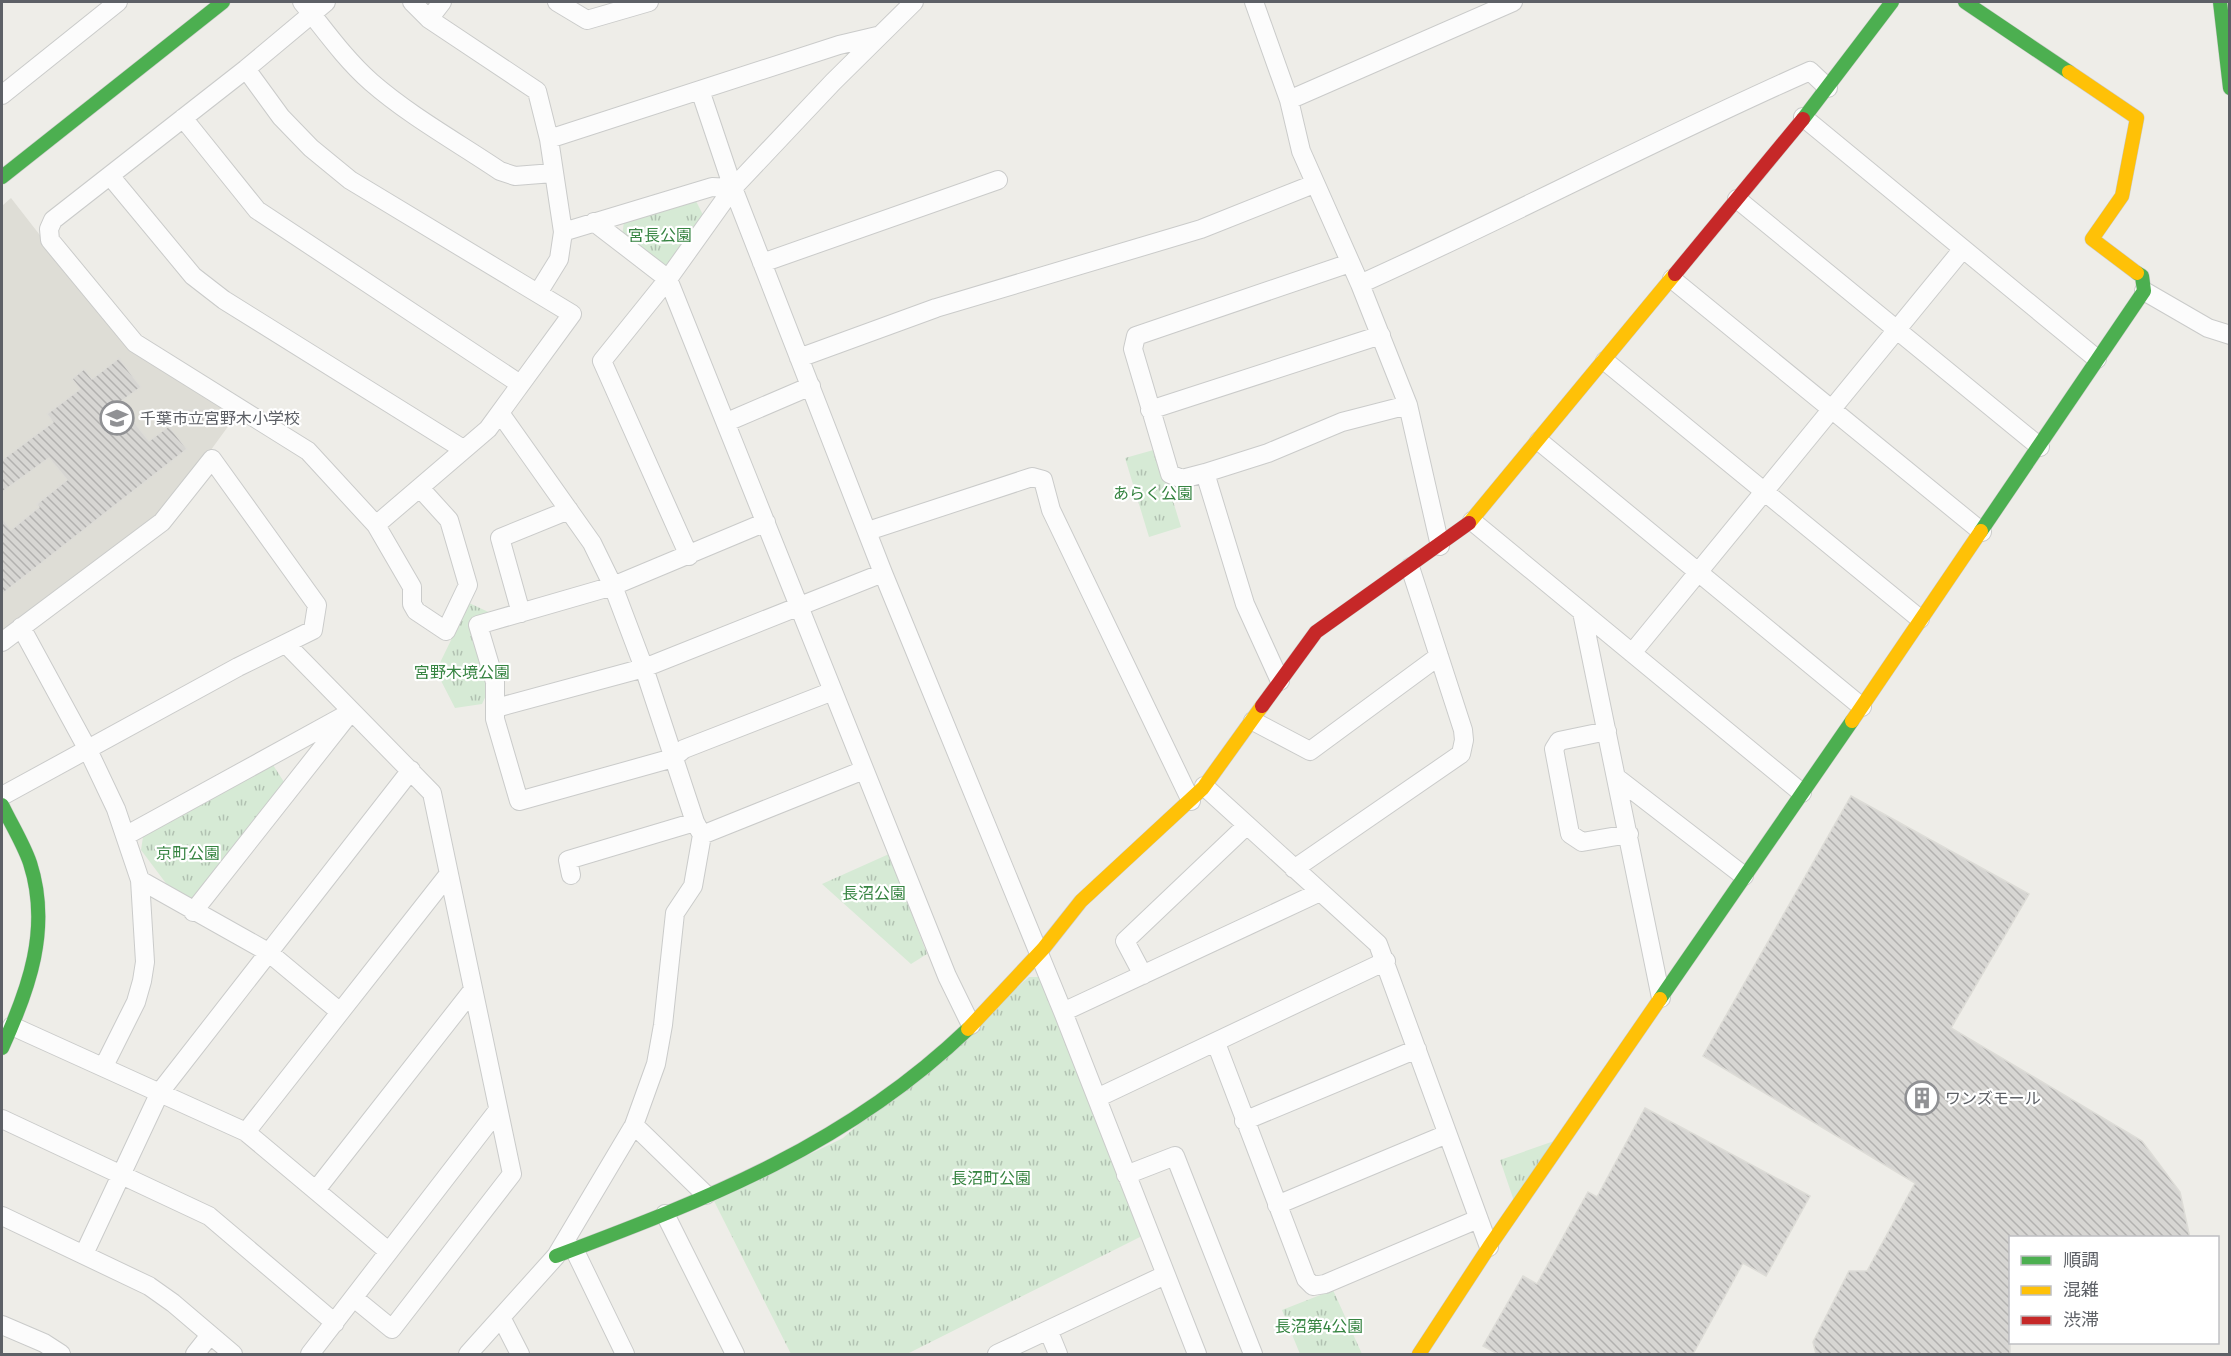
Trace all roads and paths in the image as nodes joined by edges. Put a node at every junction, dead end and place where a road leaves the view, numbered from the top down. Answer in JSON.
{"nodes":[{"id":1,"x":118,"y":2,"type":"edge"},
{"id":2,"x":223,"y":2,"type":"edge"},
{"id":3,"x":326,"y":2,"type":"edge"},
{"id":4,"x":412,"y":2,"type":"edge"},
{"id":5,"x":442,"y":2,"type":"edge"},
{"id":6,"x":557,"y":2,"type":"edge"},
{"id":7,"x":649,"y":2,"type":"edge"},
{"id":8,"x":914,"y":2,"type":"edge"},
{"id":9,"x":1254,"y":2,"type":"edge"},
{"id":10,"x":1513,"y":2,"type":"edge"},
{"id":11,"x":1892,"y":2,"type":"edge"},
{"id":12,"x":1965,"y":2,"type":"edge"},
{"id":13,"x":2220,"y":2,"type":"edge"},
{"id":14,"x":307,"y":8,"type":"edge"},
{"id":15,"x":429,"y":19,"type":"junction"},
{"id":16,"x":879,"y":36,"type":"junction"},
{"id":17,"x":246,"y":69,"type":"junction"},
{"id":18,"x":1828,"y":88,"type":"junction"},
{"id":19,"x":2229,"y":88,"type":"edge"},
{"id":20,"x":700,"y":90,"type":"junction"},
{"id":21,"x":2,"y":95,"type":"edge"},
{"id":22,"x":1289,"y":100,"type":"junction"},
{"id":23,"x":1803,"y":117,"type":"junction"},
{"id":24,"x":183,"y":118,"type":"junction"},
{"id":25,"x":549,"y":139,"type":"junction"},
{"id":26,"x":553,"y":173,"type":"junction"},
{"id":27,"x":2,"y":177,"type":"edge"},
{"id":28,"x":111,"y":177,"type":"junction"},
{"id":29,"x":998,"y":180,"type":"dead end"},
{"id":30,"x":1314,"y":184,"type":"junction"},
{"id":31,"x":733,"y":188,"type":"junction"},
{"id":32,"x":1737,"y":199,"type":"junction"},
{"id":33,"x":594,"y":222,"type":"junction"},
{"id":34,"x":563,"y":232,"type":"junction"},
{"id":35,"x":1962,"y":250,"type":"junction"},
{"id":36,"x":762,"y":263,"type":"junction"},
{"id":37,"x":1350,"y":263,"type":"junction"},
{"id":38,"x":668,"y":279,"type":"junction"},
{"id":39,"x":1672,"y":279,"type":"junction"},
{"id":40,"x":1360,"y":284,"type":"junction"},
{"id":41,"x":2144,"y":291,"type":"junction"},
{"id":42,"x":538,"y":293,"type":"junction"},
{"id":43,"x":1896,"y":330,"type":"junction"},
{"id":44,"x":1381,"y":335,"type":"junction"},
{"id":45,"x":2229,"y":335,"type":"edge"},
{"id":46,"x":799,"y":358,"type":"junction"},
{"id":47,"x":2097,"y":359,"type":"junction"},
{"id":48,"x":1605,"y":361,"type":"junction"},
{"id":49,"x":520,"y":384,"type":"junction"},
{"id":50,"x":811,"y":386,"type":"junction"},
{"id":51,"x":1408,"y":405,"type":"junction"},
{"id":52,"x":1150,"y":410,"type":"junction"},
{"id":53,"x":1830,"y":411,"type":"junction"},
{"id":54,"x":500,"y":413,"type":"junction"},
{"id":55,"x":727,"y":422,"type":"junction"},
{"id":56,"x":1539,"y":441,"type":"junction"},
{"id":57,"x":2040,"y":447,"type":"junction"},
{"id":58,"x":463,"y":449,"type":"junction"},
{"id":59,"x":1205,"y":473,"type":"junction"},
{"id":60,"x":420,"y":488,"type":"junction"},
{"id":61,"x":1764,"y":492,"type":"junction"},
{"id":62,"x":569,"y":510,"type":"junction"},
{"id":63,"x":1472,"y":521,"type":"junction"},
{"id":64,"x":766,"y":522,"type":"junction"},
{"id":65,"x":376,"y":525,"type":"junction"},
{"id":66,"x":868,"y":531,"type":"junction"},
{"id":67,"x":1982,"y":531,"type":"junction"},
{"id":68,"x":1440,"y":546,"type":"junction"},
{"id":69,"x":689,"y":556,"type":"junction"},
{"id":70,"x":1410,"y":567,"type":"junction"},
{"id":71,"x":1699,"y":572,"type":"junction"},
{"id":72,"x":883,"y":573,"type":"junction"},
{"id":73,"x":613,"y":586,"type":"junction"},
{"id":74,"x":800,"y":606,"type":"junction"},
{"id":75,"x":1582,"y":612,"type":"junction"},
{"id":76,"x":521,"y":613,"type":"junction"},
{"id":77,"x":1920,"y":619,"type":"junction"},
{"id":78,"x":21,"y":627,"type":"junction"},
{"id":79,"x":2,"y":642,"type":"edge"},
{"id":80,"x":286,"y":645,"type":"junction"},
{"id":81,"x":1632,"y":653,"type":"junction"},
{"id":82,"x":1439,"y":656,"type":"junction"},
{"id":83,"x":644,"y":668,"type":"junction"},
{"id":84,"x":1280,"y":681,"type":"junction"},
{"id":85,"x":833,"y":691,"type":"junction"},
{"id":86,"x":1862,"y":707,"type":"junction"},
{"id":87,"x":496,"y":708,"type":"junction"},
{"id":88,"x":351,"y":712,"type":"junction"},
{"id":89,"x":1253,"y":721,"type":"junction"},
{"id":90,"x":1607,"y":731,"type":"junction"},
{"id":91,"x":88,"y":750,"type":"junction"},
{"id":92,"x":673,"y":758,"type":"junction"},
{"id":93,"x":411,"y":770,"type":"junction"},
{"id":94,"x":864,"y":770,"type":"junction"},
{"id":95,"x":1617,"y":778,"type":"junction"},
{"id":96,"x":1204,"y":786,"type":"junction"},
{"id":97,"x":1802,"y":793,"type":"junction"},
{"id":98,"x":2,"y":796,"type":"edge"},
{"id":99,"x":1191,"y":801,"type":"junction"},
{"id":100,"x":2,"y":805,"type":"edge"},
{"id":101,"x":1246,"y":826,"type":"junction"},
{"id":102,"x":699,"y":828,"type":"junction"},
{"id":103,"x":1629,"y":834,"type":"junction"},
{"id":104,"x":127,"y":835,"type":"junction"},
{"id":105,"x":1294,"y":869,"type":"junction"},
{"id":106,"x":448,"y":875,"type":"junction"},
{"id":107,"x":571,"y":875,"type":"dead end"},
{"id":108,"x":1744,"y":876,"type":"junction"},
{"id":109,"x":140,"y":880,"type":"junction"},
{"id":110,"x":1320,"y":892,"type":"junction"},
{"id":111,"x":193,"y":912,"type":"junction"},
{"id":112,"x":268,"y":952,"type":"junction"},
{"id":113,"x":1038,"y":955,"type":"junction"},
{"id":114,"x":1386,"y":960,"type":"junction"},
{"id":115,"x":1143,"y":975,"type":"junction"},
{"id":116,"x":472,"y":991,"type":"junction"},
{"id":117,"x":1662,"y":998,"type":"junction"},
{"id":118,"x":340,"y":1012,"type":"junction"},
{"id":119,"x":1063,"y":1012,"type":"junction"},
{"id":120,"x":971,"y":1025,"type":"junction"},
{"id":121,"x":12,"y":1026,"type":"junction"},
{"id":122,"x":1216,"y":1043,"type":"junction"},
{"id":123,"x":2,"y":1048,"type":"edge"},
{"id":124,"x":1417,"y":1049,"type":"junction"},
{"id":125,"x":104,"y":1066,"type":"junction"},
{"id":126,"x":160,"y":1092,"type":"junction"},
{"id":127,"x":1097,"y":1098,"type":"junction"},
{"id":128,"x":498,"y":1110,"type":"junction"},
{"id":129,"x":2,"y":1119,"type":"edge"},
{"id":130,"x":1244,"y":1121,"type":"junction"},
{"id":131,"x":634,"y":1125,"type":"junction"},
{"id":132,"x":246,"y":1132,"type":"junction"},
{"id":133,"x":1448,"y":1134,"type":"junction"},
{"id":134,"x":121,"y":1174,"type":"junction"},
{"id":135,"x":1126,"y":1175,"type":"junction"},
{"id":136,"x":316,"y":1190,"type":"junction"},
{"id":137,"x":706,"y":1195,"type":"junction"},
{"id":138,"x":1277,"y":1205,"type":"junction"},
{"id":139,"x":666,"y":1214,"type":"junction"},
{"id":140,"x":2,"y":1216,"type":"edge"},
{"id":141,"x":1478,"y":1219,"type":"junction"},
{"id":142,"x":1490,"y":1247,"type":"junction"},
{"id":143,"x":574,"y":1249,"type":"junction"},
{"id":144,"x":388,"y":1251,"type":"junction"},
{"id":145,"x":84,"y":1254,"type":"junction"},
{"id":146,"x":556,"y":1256,"type":"junction"},
{"id":147,"x":1165,"y":1275,"type":"junction"},
{"id":148,"x":354,"y":1298,"type":"junction"},
{"id":149,"x":502,"y":1319,"type":"junction"},
{"id":150,"x":335,"y":1323,"type":"junction"},
{"id":151,"x":2,"y":1325,"type":"edge"},
{"id":152,"x":1049,"y":1332,"type":"junction"},
{"id":153,"x":210,"y":1335,"type":"junction"},
{"id":154,"x":61,"y":1354,"type":"edge"},
{"id":155,"x":195,"y":1354,"type":"edge"},
{"id":156,"x":233,"y":1354,"type":"edge"},
{"id":157,"x":310,"y":1354,"type":"edge"},
{"id":158,"x":468,"y":1354,"type":"edge"},
{"id":159,"x":520,"y":1354,"type":"edge"},
{"id":160,"x":626,"y":1354,"type":"edge"},
{"id":161,"x":735,"y":1354,"type":"edge"},
{"id":162,"x":997,"y":1354,"type":"edge"},
{"id":163,"x":1058,"y":1354,"type":"edge"},
{"id":164,"x":1197,"y":1354,"type":"edge"},
{"id":165,"x":1253,"y":1354,"type":"edge"},
{"id":166,"x":1419,"y":1354,"type":"edge"}],
"edges":[{"from":1,"to":21,"type":"street"},
{"from":2,"to":27,"type":"main road"},
{"from":3,"to":14,"type":"street"},
{"from":4,"to":15,"type":"street"},
{"from":5,"to":15,"type":"street"},
{"from":6,"to":7,"type":"street"},
{"from":8,"to":16,"type":"street"},
{"from":9,"to":22,"type":"street"},
{"from":10,"to":22,"type":"street"},
{"from":11,"to":18,"type":"main road"},
{"from":12,"to":41,"type":"main road"},
{"from":13,"to":19,"type":"main road"},
{"from":14,"to":17,"type":"street"},
{"from":14,"to":26,"type":"street"},
{"from":15,"to":25,"type":"street"},
{"from":16,"to":20,"type":"street"},
{"from":16,"to":31,"type":"street"},
{"from":17,"to":24,"type":"street"},
{"from":17,"to":42,"type":"street"},
{"from":18,"to":23,"type":"main road"},
{"from":18,"to":40,"type":"street"},
{"from":20,"to":25,"type":"street"},
{"from":20,"to":31,"type":"street"},
{"from":22,"to":30,"type":"street"},
{"from":23,"to":32,"type":"main road"},
{"from":23,"to":35,"type":"street"},
{"from":24,"to":28,"type":"street"},
{"from":24,"to":49,"type":"street"},
{"from":25,"to":26,"type":"street"},
{"from":26,"to":34,"type":"street"},
{"from":28,"to":58,"type":"street"},
{"from":28,"to":65,"type":"street"},
{"from":29,"to":36,"type":"street"},
{"from":30,"to":37,"type":"street"},
{"from":30,"to":46,"type":"street"},
{"from":31,"to":33,"type":"street"},
{"from":31,"to":36,"type":"street"},
{"from":31,"to":38,"type":"street"},
{"from":32,"to":39,"type":"main road"},
{"from":32,"to":43,"type":"street"},
{"from":33,"to":34,"type":"street"},
{"from":33,"to":38,"type":"street"},
{"from":34,"to":42,"type":"street"},
{"from":35,"to":43,"type":"street"},
{"from":35,"to":47,"type":"street"},
{"from":36,"to":46,"type":"street"},
{"from":37,"to":40,"type":"street"},
{"from":37,"to":52,"type":"street"},
{"from":38,"to":55,"type":"street"},
{"from":38,"to":69,"type":"street"},
{"from":39,"to":48,"type":"main road"},
{"from":39,"to":53,"type":"street"},
{"from":40,"to":44,"type":"street"},
{"from":41,"to":45,"type":"street"},
{"from":41,"to":47,"type":"main road"},
{"from":42,"to":49,"type":"street"},
{"from":43,"to":53,"type":"street"},
{"from":43,"to":57,"type":"street"},
{"from":44,"to":51,"type":"street"},
{"from":44,"to":52,"type":"street"},
{"from":46,"to":50,"type":"street"},
{"from":47,"to":57,"type":"main road"},
{"from":48,"to":56,"type":"main road"},
{"from":48,"to":61,"type":"street"},
{"from":49,"to":54,"type":"street"},
{"from":50,"to":55,"type":"street"},
{"from":50,"to":66,"type":"street"},
{"from":51,"to":59,"type":"street"},
{"from":51,"to":68,"type":"street"},
{"from":52,"to":59,"type":"street"},
{"from":53,"to":61,"type":"street"},
{"from":53,"to":67,"type":"street"},
{"from":54,"to":58,"type":"street"},
{"from":54,"to":62,"type":"street"},
{"from":55,"to":64,"type":"street"},
{"from":56,"to":63,"type":"main road"},
{"from":56,"to":71,"type":"street"},
{"from":57,"to":67,"type":"main road"},
{"from":58,"to":60,"type":"street"},
{"from":59,"to":84,"type":"street"},
{"from":60,"to":65,"type":"street"},
{"from":60,"to":65,"type":"street"},
{"from":61,"to":71,"type":"street"},
{"from":61,"to":77,"type":"street"},
{"from":62,"to":73,"type":"street"},
{"from":62,"to":76,"type":"street"},
{"from":63,"to":68,"type":"main road"},
{"from":63,"to":75,"type":"street"},
{"from":64,"to":69,"type":"street"},
{"from":64,"to":74,"type":"street"},
{"from":66,"to":72,"type":"street"},
{"from":66,"to":99,"type":"street"},
{"from":67,"to":77,"type":"main road"},
{"from":68,"to":70,"type":"main road"},
{"from":69,"to":73,"type":"street"},
{"from":70,"to":82,"type":"street"},
{"from":70,"to":84,"type":"main road"},
{"from":71,"to":81,"type":"street"},
{"from":71,"to":86,"type":"street"},
{"from":72,"to":74,"type":"street"},
{"from":72,"to":113,"type":"street"},
{"from":73,"to":76,"type":"street"},
{"from":73,"to":83,"type":"street"},
{"from":74,"to":83,"type":"street"},
{"from":74,"to":85,"type":"street"},
{"from":75,"to":81,"type":"street"},
{"from":75,"to":90,"type":"street"},
{"from":76,"to":87,"type":"street"},
{"from":77,"to":86,"type":"main road"},
{"from":78,"to":79,"type":"street"},
{"from":78,"to":80,"type":"street"},
{"from":78,"to":91,"type":"street"},
{"from":80,"to":88,"type":"street"},
{"from":80,"to":91,"type":"street"},
{"from":81,"to":97,"type":"street"},
{"from":82,"to":89,"type":"street"},
{"from":82,"to":105,"type":"street"},
{"from":83,"to":87,"type":"street"},
{"from":83,"to":92,"type":"street"},
{"from":84,"to":89,"type":"main road"},
{"from":85,"to":92,"type":"street"},
{"from":85,"to":94,"type":"street"},
{"from":86,"to":97,"type":"main road"},
{"from":87,"to":92,"type":"street"},
{"from":88,"to":93,"type":"street"},
{"from":88,"to":104,"type":"street"},
{"from":88,"to":111,"type":"street"},
{"from":89,"to":96,"type":"main road"},
{"from":90,"to":95,"type":"street"},
{"from":90,"to":103,"type":"street"},
{"from":91,"to":98,"type":"street"},
{"from":91,"to":104,"type":"street"},
{"from":92,"to":102,"type":"street"},
{"from":93,"to":106,"type":"street"},
{"from":93,"to":112,"type":"street"},
{"from":94,"to":102,"type":"street"},
{"from":94,"to":120,"type":"street"},
{"from":95,"to":103,"type":"street"},
{"from":95,"to":108,"type":"street"},
{"from":96,"to":99,"type":"main road"},
{"from":96,"to":101,"type":"street"},
{"from":97,"to":108,"type":"main road"},
{"from":99,"to":113,"type":"main road"},
{"from":100,"to":121,"type":"main road"},
{"from":101,"to":105,"type":"street"},
{"from":101,"to":115,"type":"street"},
{"from":102,"to":107,"type":"street"},
{"from":102,"to":131,"type":"street"},
{"from":103,"to":117,"type":"street"},
{"from":104,"to":109,"type":"street"},
{"from":105,"to":110,"type":"street"},
{"from":106,"to":116,"type":"street"},
{"from":106,"to":118,"type":"street"},
{"from":108,"to":117,"type":"main road"},
{"from":109,"to":111,"type":"street"},
{"from":109,"to":125,"type":"street"},
{"from":110,"to":114,"type":"street"},
{"from":110,"to":115,"type":"street"},
{"from":111,"to":112,"type":"street"},
{"from":112,"to":118,"type":"street"},
{"from":112,"to":126,"type":"street"},
{"from":113,"to":119,"type":"street"},
{"from":113,"to":120,"type":"main road"},
{"from":114,"to":122,"type":"street"},
{"from":114,"to":124,"type":"street"},
{"from":115,"to":119,"type":"street"},
{"from":116,"to":128,"type":"street"},
{"from":116,"to":136,"type":"street"},
{"from":117,"to":142,"type":"main road"},
{"from":118,"to":132,"type":"street"},
{"from":119,"to":127,"type":"street"},
{"from":120,"to":137,"type":"main road"},
{"from":121,"to":123,"type":"main road"},
{"from":121,"to":125,"type":"street"},
{"from":122,"to":127,"type":"street"},
{"from":122,"to":130,"type":"street"},
{"from":124,"to":130,"type":"street"},
{"from":124,"to":133,"type":"street"},
{"from":125,"to":126,"type":"street"},
{"from":126,"to":132,"type":"street"},
{"from":126,"to":134,"type":"street"},
{"from":127,"to":135,"type":"street"},
{"from":128,"to":144,"type":"street"},
{"from":128,"to":148,"type":"street"},
{"from":129,"to":134,"type":"street"},
{"from":130,"to":138,"type":"street"},
{"from":131,"to":137,"type":"street"},
{"from":131,"to":146,"type":"street"},
{"from":132,"to":136,"type":"street"},
{"from":133,"to":138,"type":"street"},
{"from":133,"to":141,"type":"street"},
{"from":134,"to":145,"type":"street"},
{"from":134,"to":150,"type":"street"},
{"from":135,"to":147,"type":"street"},
{"from":135,"to":165,"type":"street"},
{"from":136,"to":144,"type":"street"},
{"from":137,"to":139,"type":"main road"},
{"from":138,"to":141,"type":"street"},
{"from":139,"to":143,"type":"main road"},
{"from":139,"to":161,"type":"street"},
{"from":140,"to":145,"type":"street"},
{"from":141,"to":142,"type":"street"},
{"from":142,"to":166,"type":"main road"},
{"from":143,"to":146,"type":"main road"},
{"from":143,"to":160,"type":"street"},
{"from":144,"to":148,"type":"street"},
{"from":145,"to":153,"type":"street"},
{"from":146,"to":149,"type":"street"},
{"from":147,"to":152,"type":"street"},
{"from":147,"to":164,"type":"street"},
{"from":148,"to":150,"type":"street"},
{"from":149,"to":158,"type":"street"},
{"from":149,"to":159,"type":"street"},
{"from":150,"to":157,"type":"street"},
{"from":151,"to":154,"type":"street"},
{"from":152,"to":162,"type":"street"},
{"from":152,"to":163,"type":"street"},
{"from":153,"to":155,"type":"street"},
{"from":153,"to":156,"type":"street"}]}
